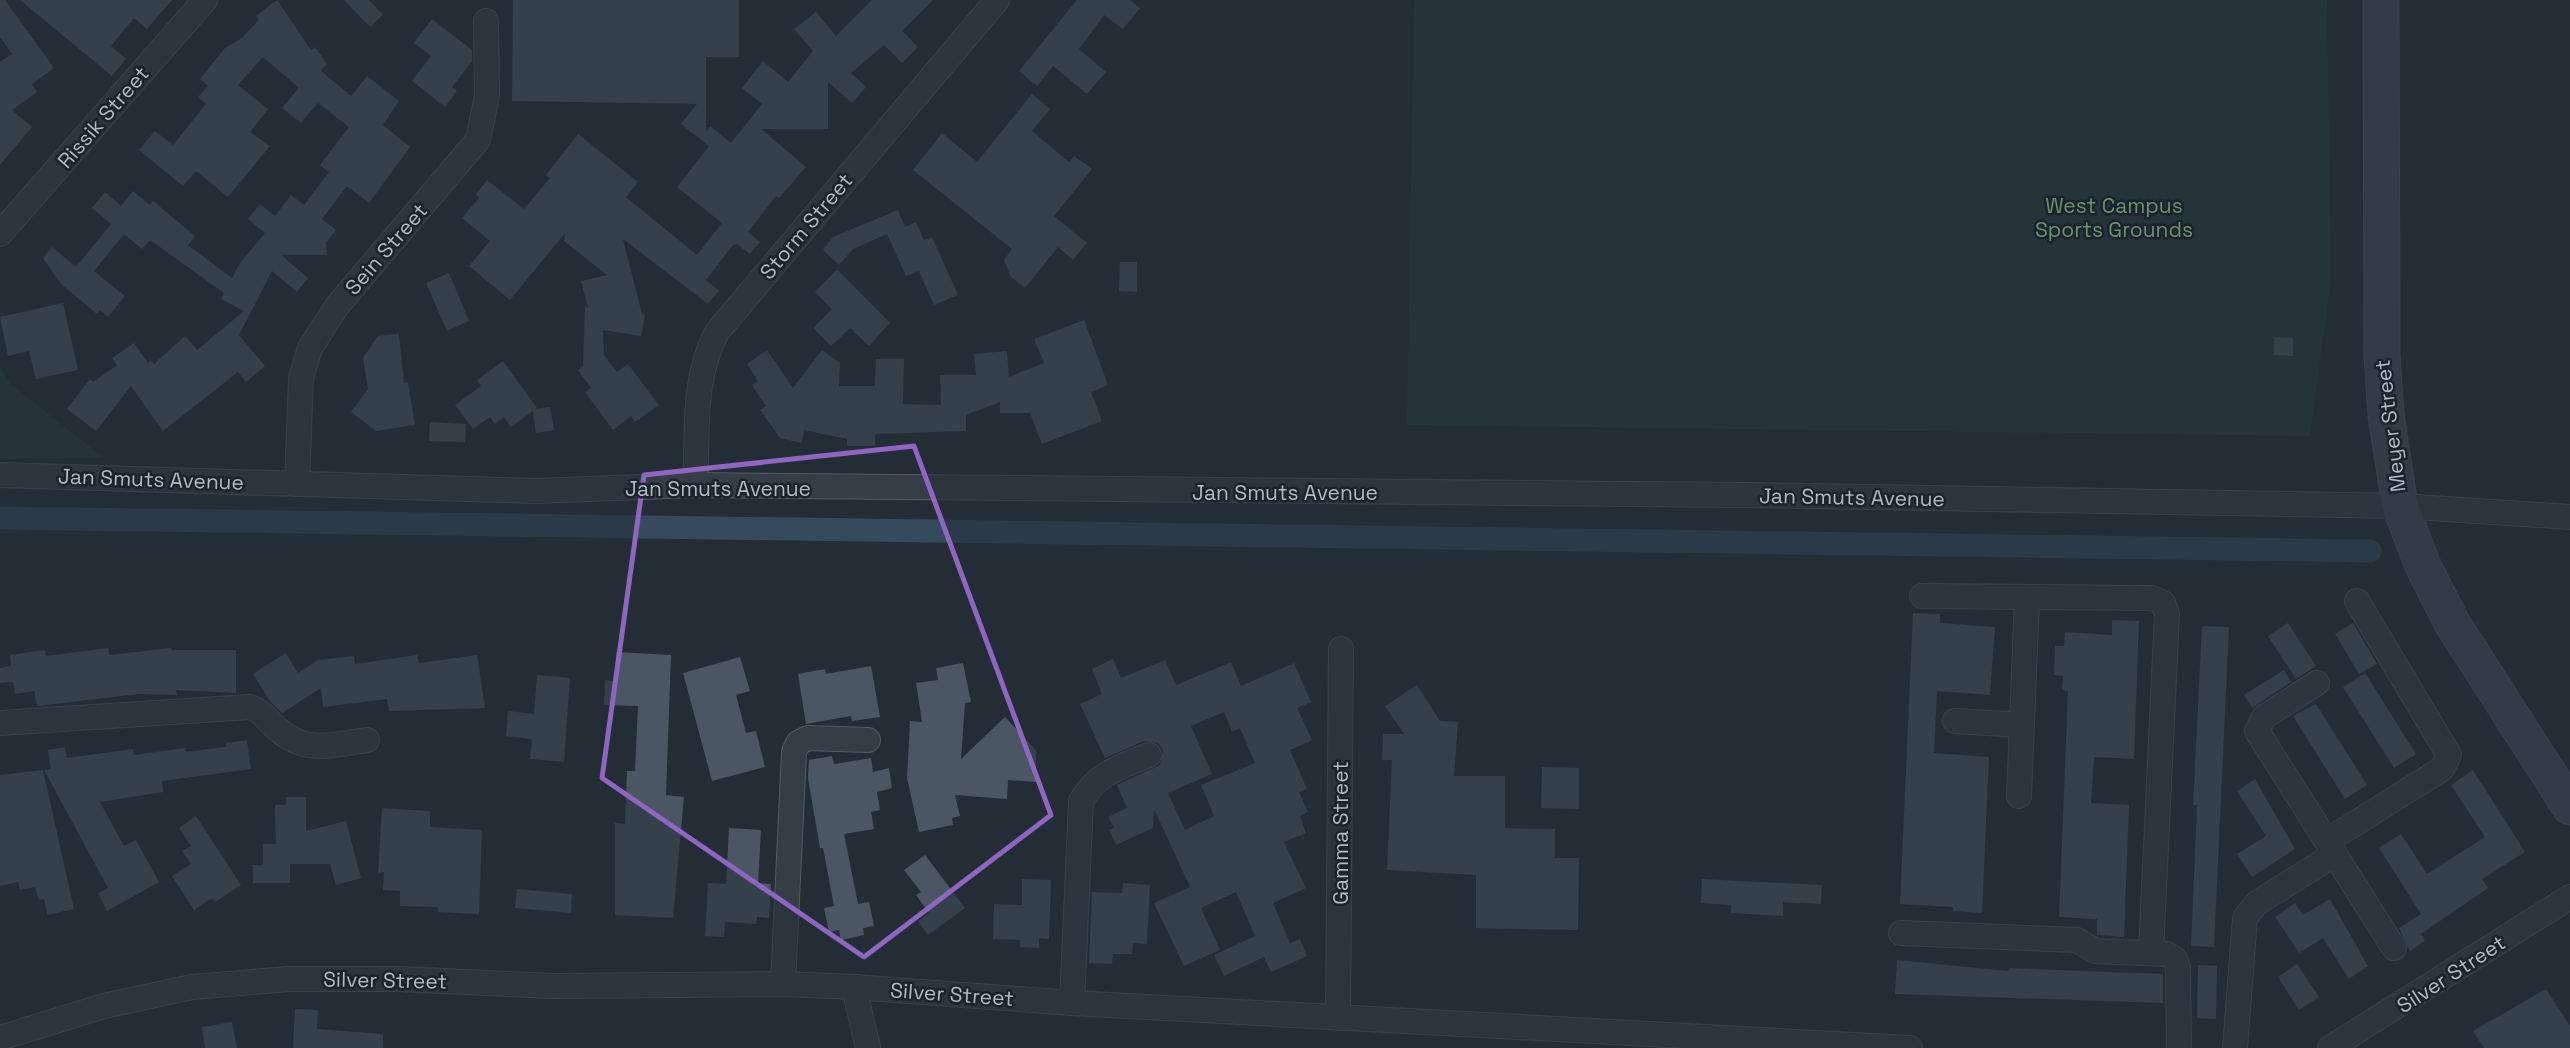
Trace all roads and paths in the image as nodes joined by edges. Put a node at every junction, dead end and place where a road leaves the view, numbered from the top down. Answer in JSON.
{"nodes":[{"id":1,"x":205,"y":0,"type":"edge"},
{"id":2,"x":997,"y":0,"type":"edge"},
{"id":3,"x":2381,"y":0,"type":"edge"},
{"id":4,"x":486,"y":21,"type":"dead end"},
{"id":5,"x":0,"y":234,"type":"edge"},
{"id":6,"x":0,"y":475,"type":"edge"},
{"id":7,"x":297,"y":484,"type":"junction"},
{"id":8,"x":695,"y":485,"type":"junction"},
{"id":9,"x":2400,"y":506,"type":"junction"},
{"id":10,"x":2570,"y":517,"type":"edge"},
{"id":11,"x":1922,"y":596,"type":"dead end"},
{"id":12,"x":2027,"y":599,"type":"junction"},
{"id":13,"x":2357,"y":601,"type":"dead end"},
{"id":14,"x":1341,"y":649,"type":"dead end"},
{"id":15,"x":2316,"y":683,"type":"dead end"},
{"id":16,"x":1955,"y":721,"type":"dead end"},
{"id":17,"x":0,"y":723,"type":"edge"},
{"id":18,"x":2021,"y":725,"type":"junction"},
{"id":19,"x":367,"y":740,"type":"dead end"},
{"id":20,"x":868,"y":740,"type":"dead end"},
{"id":21,"x":1149,"y":755,"type":"dead end"},
{"id":22,"x":2019,"y":796,"type":"dead end"},
{"id":23,"x":2570,"y":807,"type":"edge"},
{"id":24,"x":2331,"y":847,"type":"junction"},
{"id":25,"x":2570,"y":897,"type":"edge"},
{"id":26,"x":1901,"y":933,"type":"dead end"},
{"id":27,"x":2394,"y":948,"type":"dead end"},
{"id":28,"x":2151,"y":952,"type":"junction"},
{"id":29,"x":783,"y":984,"type":"junction"},
{"id":30,"x":854,"y":987,"type":"junction"},
{"id":31,"x":1072,"y":1003,"type":"junction"},
{"id":32,"x":1338,"y":1018,"type":"junction"},
{"id":33,"x":0,"y":1038,"type":"edge"},
{"id":34,"x":1826,"y":1045,"type":"edge"},
{"id":35,"x":867,"y":1048,"type":"edge"},
{"id":36,"x":1910,"y":1048,"type":"edge"},
{"id":37,"x":2179,"y":1048,"type":"edge"},
{"id":38,"x":2235,"y":1048,"type":"edge"},
{"id":39,"x":2330,"y":1048,"type":"edge"}],
"edges":[{"from":1,"to":5,"type":"street","name":"Rissik Street"},
{"from":2,"to":8,"type":"street","name":"Storm Street"},
{"from":3,"to":9,"type":"street","name":"Meyer Street"},
{"from":4,"to":7,"type":"street","name":"Sein Street"},
{"from":6,"to":7,"type":"street","name":"Jan Smuts Avenue"},
{"from":7,"to":8,"type":"street","name":"Jan Smuts Avenue"},
{"from":8,"to":9,"type":"street","name":"Jan Smuts Avenue"},
{"from":9,"to":10,"type":"street","name":"Jan Smuts Avenue"},
{"from":9,"to":23,"type":"street","name":"Meyer Street"},
{"from":11,"to":12,"type":"street"},
{"from":12,"to":18,"type":"street"},
{"from":12,"to":28,"type":"street"},
{"from":13,"to":24,"type":"street"},
{"from":14,"to":32,"type":"street","name":"Gamma Street"},
{"from":15,"to":24,"type":"street"},
{"from":16,"to":18,"type":"street"},
{"from":17,"to":19,"type":"street"},
{"from":18,"to":22,"type":"street"},
{"from":20,"to":29,"type":"street"},
{"from":21,"to":31,"type":"street"},
{"from":24,"to":27,"type":"street"},
{"from":24,"to":38,"type":"street"},
{"from":25,"to":39,"type":"street","name":"Silver Street"},
{"from":26,"to":28,"type":"street"},
{"from":28,"to":37,"type":"street"},
{"from":29,"to":30,"type":"street","name":"Silver Street"},
{"from":29,"to":33,"type":"street","name":"Silver Street"},
{"from":30,"to":31,"type":"street","name":"Silver Street"},
{"from":30,"to":35,"type":"street"},
{"from":31,"to":32,"type":"street","name":"Silver Street"},
{"from":32,"to":34,"type":"street","name":"Silver Street"},
{"from":34,"to":36,"type":"street","name":"Silver Street"}]}
